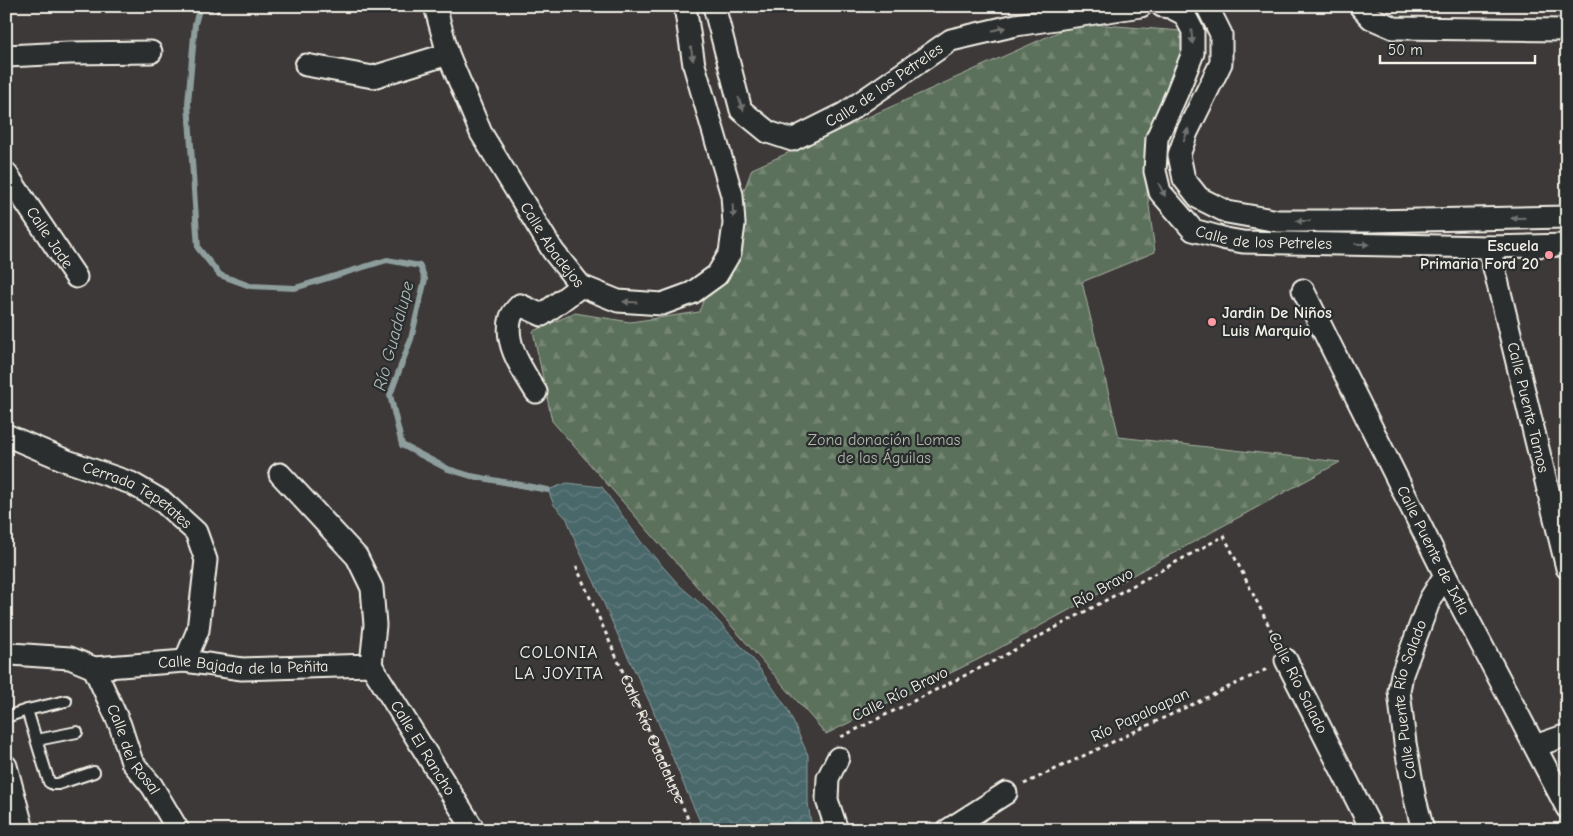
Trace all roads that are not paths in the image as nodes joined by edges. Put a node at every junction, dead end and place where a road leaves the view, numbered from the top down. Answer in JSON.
{"nodes":[{"id":1,"x":435,"y":6,"type":"edge"},
{"id":2,"x":684,"y":6,"type":"edge"},
{"id":3,"x":714,"y":6,"type":"edge"},
{"id":4,"x":1141,"y":6,"type":"edge"},
{"id":5,"x":1162,"y":6,"type":"edge"},
{"id":6,"x":1206,"y":6,"type":"edge"},
{"id":7,"x":1360,"y":6,"type":"edge"},
{"id":8,"x":1567,"y":30,"type":"edge"},
{"id":9,"x":151,"y":52,"type":"dead end"},
{"id":10,"x":448,"y":54,"type":"junction"},
{"id":11,"x":6,"y":56,"type":"edge"},
{"id":12,"x":306,"y":65,"type":"dead end"},
{"id":13,"x":6,"y":173,"type":"edge"},
{"id":14,"x":1567,"y":217,"type":"edge"},
{"id":15,"x":1567,"y":246,"type":"edge"},
{"id":16,"x":1489,"y":247,"type":"junction"},
{"id":17,"x":76,"y":277,"type":"dead end"},
{"id":18,"x":581,"y":286,"type":"junction"},
{"id":19,"x":1302,"y":290,"type":"dead end"},
{"id":20,"x":536,"y":392,"type":"dead end"},
{"id":21,"x":6,"y":435,"type":"edge"},
{"id":22,"x":280,"y":474,"type":"dead end"},
{"id":23,"x":1567,"y":568,"type":"edge"},
{"id":24,"x":1445,"y":575,"type":"junction"},
{"id":25,"x":6,"y":654,"type":"edge"},
{"id":26,"x":1286,"y":660,"type":"road end"},
{"id":27,"x":185,"y":661,"type":"junction"},
{"id":28,"x":371,"y":665,"type":"junction"},
{"id":29,"x":94,"y":668,"type":"junction"},
{"id":30,"x":66,"y":701,"type":"dead end"},
{"id":31,"x":27,"y":710,"type":"junction"},
{"id":32,"x":6,"y":717,"type":"edge"},
{"id":33,"x":77,"y":732,"type":"dead end"},
{"id":34,"x":1567,"y":735,"type":"edge"},
{"id":35,"x":37,"y":740,"type":"junction"},
{"id":36,"x":1535,"y":746,"type":"junction"},
{"id":37,"x":838,"y":758,"type":"road end"},
{"id":38,"x":6,"y":766,"type":"edge"},
{"id":39,"x":94,"y":772,"type":"dead end"},
{"id":40,"x":1006,"y":793,"type":"road end"},
{"id":41,"x":1567,"y":808,"type":"edge"},
{"id":42,"x":23,"y":830,"type":"edge"},
{"id":43,"x":178,"y":830,"type":"edge"},
{"id":44,"x":474,"y":830,"type":"edge"},
{"id":45,"x":837,"y":830,"type":"edge"},
{"id":46,"x":948,"y":830,"type":"edge"},
{"id":47,"x":1372,"y":830,"type":"edge"},
{"id":48,"x":1423,"y":830,"type":"edge"}],
"edges":[{"from":1,"to":10,"type":"street","name":"Calle Abadejos"},
{"from":2,"to":18,"type":"street","name":"Calle Abadejos","one_way":true},
{"from":3,"to":4,"type":"street","name":"Calle de los Petreles","one_way":true},
{"from":5,"to":16,"type":"street","name":"Calle de los Petreles","one_way":true},
{"from":14,"to":6,"type":"street","name":"Calle de los Petreles","one_way":true},
{"from":7,"to":8,"type":"street"},
{"from":9,"to":11,"type":"street"},
{"from":10,"to":12,"type":"street"},
{"from":10,"to":18,"type":"street","name":"Calle Abadejos"},
{"from":13,"to":17,"type":"street","name":"Calle Jade"},
{"from":15,"to":16,"type":"street","name":"Calle de los Petreles"},
{"from":16,"to":23,"type":"street","name":"Calle Puente Tamos"},
{"from":18,"to":20,"type":"street"},
{"from":19,"to":24,"type":"street","name":"Calle Puente de Ixtla"},
{"from":21,"to":27,"type":"street","name":"Cerrada Tepetates"},
{"from":22,"to":28,"type":"street"},
{"from":24,"to":36,"type":"street","name":"Calle Puente de Ixtla"},
{"from":24,"to":48,"type":"street","name":"Calle Puente Río Salado"},
{"from":25,"to":29,"type":"street","name":"Calle Bajada de la Peñita"},
{"from":26,"to":47,"type":"street","name":"Calle Río Salado"},
{"from":27,"to":28,"type":"street","name":"Calle Bajada de la Peñita"},
{"from":27,"to":29,"type":"street","name":"Calle Bajada de la Peñita"},
{"from":28,"to":44,"type":"street","name":"Calle El Rancho"},
{"from":29,"to":43,"type":"street","name":"Calle del Rosal"},
{"from":30,"to":31,"type":"lane"},
{"from":31,"to":32,"type":"lane"},
{"from":31,"to":35,"type":"lane"},
{"from":33,"to":35,"type":"lane"},
{"from":34,"to":36,"type":"street"},
{"from":35,"to":39,"type":"lane"},
{"from":36,"to":41,"type":"street","name":"Calle Puente de Ixtla"},
{"from":37,"to":45,"type":"street"},
{"from":38,"to":42,"type":"street"},
{"from":40,"to":46,"type":"street"}]}
